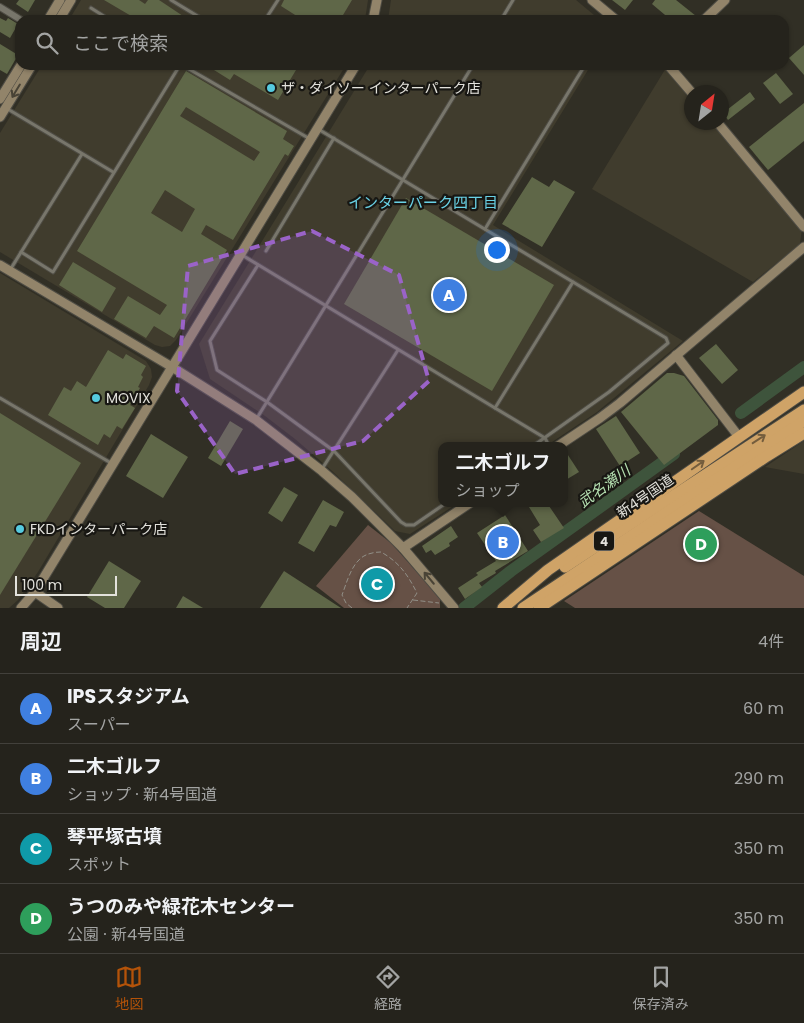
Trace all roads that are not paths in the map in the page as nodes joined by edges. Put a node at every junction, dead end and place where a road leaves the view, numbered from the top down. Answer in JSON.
{"nodes":[{"id":1,"x":60,"y":0,"type":"edge"},
{"id":2,"x":71,"y":0,"type":"edge"},
{"id":3,"x":170,"y":0,"type":"edge"},
{"id":4,"x":278,"y":0,"type":"edge"},
{"id":5,"x":377,"y":0,"type":"edge"},
{"id":6,"x":513,"y":0,"type":"edge"},
{"id":7,"x":592,"y":0,"type":"edge"},
{"id":8,"x":725,"y":0,"type":"edge"},
{"id":9,"x":0,"y":7,"type":"edge"},
{"id":10,"x":91,"y":8,"type":"dead end"},
{"id":11,"x":51,"y":15,"type":"edge"},
{"id":12,"x":62,"y":15,"type":"edge"},
{"id":13,"x":102,"y":15,"type":"edge"},
{"id":14,"x":196,"y":15,"type":"edge"},
{"id":15,"x":268,"y":15,"type":"edge"},
{"id":16,"x":374,"y":15,"type":"edge"},
{"id":17,"x":504,"y":15,"type":"edge"},
{"id":18,"x":609,"y":15,"type":"edge"},
{"id":19,"x":709,"y":15,"type":"edge"},
{"id":20,"x":15,"y":16,"type":"edge"},
{"id":21,"x":18,"y":70,"type":"edge"},
{"id":22,"x":29,"y":70,"type":"edge"},
{"id":23,"x":178,"y":70,"type":"edge"},
{"id":24,"x":190,"y":70,"type":"edge"},
{"id":25,"x":353,"y":70,"type":"edge"},
{"id":26,"x":471,"y":70,"type":"edge"},
{"id":27,"x":582,"y":70,"type":"edge"},
{"id":28,"x":672,"y":70,"type":"edge"},
{"id":29,"x":686,"y":85,"type":"edge"},
{"id":30,"x":0,"y":99,"type":"edge"},
{"id":31,"x":6,"y":108,"type":"junction"},
{"id":32,"x":0,"y":117,"type":"edge"},
{"id":33,"x":317,"y":128,"type":"junction"},
{"id":34,"x":724,"y":130,"type":"edge"},
{"id":35,"x":334,"y":138,"type":"junction"},
{"id":36,"x":311,"y":139,"type":"junction"},
{"id":37,"x":82,"y":154,"type":"junction"},
{"id":38,"x":113,"y":172,"type":"junction"},
{"id":39,"x":403,"y":180,"type":"junction"},
{"id":40,"x":804,"y":227,"type":"edge"},
{"id":41,"x":485,"y":229,"type":"junction"},
{"id":42,"x":804,"y":247,"type":"edge"},
{"id":43,"x":266,"y":250,"type":"dead end"},
{"id":44,"x":21,"y":252,"type":"junction"},
{"id":45,"x":240,"y":254,"type":"junction"},
{"id":46,"x":0,"y":265,"type":"edge"},
{"id":47,"x":258,"y":265,"type":"junction"},
{"id":48,"x":10,"y":271,"type":"junction"},
{"id":49,"x":573,"y":282,"type":"junction"},
{"id":50,"x":326,"y":306,"type":"junction"},
{"id":51,"x":398,"y":350,"type":"junction"},
{"id":52,"x":676,"y":355,"type":"junction"},
{"id":53,"x":172,"y":367,"type":"junction"},
{"id":54,"x":804,"y":392,"type":"edge"},
{"id":55,"x":0,"y":398,"type":"edge"},
{"id":56,"x":267,"y":402,"type":"junction"},
{"id":57,"x":495,"y":408,"type":"junction"},
{"id":58,"x":804,"y":410,"type":"edge"},
{"id":59,"x":256,"y":420,"type":"junction"},
{"id":60,"x":804,"y":421,"type":"edge"},
{"id":61,"x":804,"y":433,"type":"edge"},
{"id":62,"x":739,"y":437,"type":"junction"},
{"id":63,"x":545,"y":438,"type":"junction"},
{"id":64,"x":539,"y":442,"type":"edge"},
{"id":65,"x":547,"y":442,"type":"edge"},
{"id":66,"x":564,"y":442,"type":"edge"},
{"id":67,"x":334,"y":451,"type":"junction"},
{"id":68,"x":113,"y":464,"type":"junction"},
{"id":69,"x":322,"y":471,"type":"junction"},
{"id":70,"x":707,"y":479,"type":"junction"},
{"id":71,"x":440,"y":507,"type":"edge"},
{"id":72,"x":464,"y":507,"type":"edge"},
{"id":73,"x":403,"y":548,"type":"junction"},
{"id":74,"x":35,"y":592,"type":"junction"},
{"id":75,"x":451,"y":607,"type":"edge"},
{"id":76,"x":21,"y":608,"type":"edge"},
{"id":77,"x":58,"y":608,"type":"edge"},
{"id":78,"x":504,"y":608,"type":"edge"},
{"id":79,"x":523,"y":608,"type":"edge"},
{"id":80,"x":538,"y":608,"type":"edge"}],
"edges":[{"from":1,"to":11,"type":"street"},
{"from":2,"to":12,"type":"street"},
{"from":3,"to":14,"type":"lane"},
{"from":4,"to":15,"type":"lane"},
{"from":5,"to":16,"type":"street"},
{"from":6,"to":17,"type":"lane"},
{"from":7,"to":18,"type":"street"},
{"from":8,"to":19,"type":"street"},
{"from":9,"to":20,"type":"street"},
{"from":10,"to":13,"type":"lane"},
{"from":21,"to":30,"type":"street"},
{"from":22,"to":31,"type":"street","one_way":true},
{"from":23,"to":38,"type":"lane"},
{"from":24,"to":36,"type":"lane"},
{"from":25,"to":33,"type":"street"},
{"from":26,"to":39,"type":"lane"},
{"from":27,"to":41,"type":"lane"},
{"from":28,"to":29,"type":"street"},
{"from":31,"to":32,"type":"street"},
{"from":31,"to":37,"type":"lane"},
{"from":33,"to":35,"type":"lane"},
{"from":33,"to":36,"type":"street"},
{"from":34,"to":40,"type":"street"},
{"from":35,"to":39,"type":"lane"},
{"from":35,"to":43,"type":"lane"},
{"from":36,"to":45,"type":"street"},
{"from":37,"to":38,"type":"lane"},
{"from":37,"to":44,"type":"lane"},
{"from":38,"to":44,"type":"lane"},
{"from":39,"to":41,"type":"lane"},
{"from":39,"to":50,"type":"lane"},
{"from":41,"to":49,"type":"lane"},
{"from":42,"to":52,"type":"street"},
{"from":44,"to":48,"type":"lane"},
{"from":45,"to":47,"type":"lane"},
{"from":45,"to":53,"type":"street"},
{"from":46,"to":48,"type":"street"},
{"from":47,"to":50,"type":"lane"},
{"from":47,"to":56,"type":"lane"},
{"from":48,"to":53,"type":"street"},
{"from":49,"to":57,"type":"lane"},
{"from":49,"to":63,"type":"lane"},
{"from":50,"to":51,"type":"lane"},
{"from":50,"to":56,"type":"lane"},
{"from":51,"to":57,"type":"lane"},
{"from":51,"to":67,"type":"lane"},
{"from":52,"to":62,"type":"street"},
{"from":52,"to":66,"type":"street"},
{"from":53,"to":59,"type":"street"},
{"from":53,"to":68,"type":"street"},
{"from":54,"to":62,"type":"highway"},
{"from":55,"to":68,"type":"lane"},
{"from":56,"to":59,"type":"lane"},
{"from":56,"to":67,"type":"lane"},
{"from":57,"to":63,"type":"lane"},
{"from":70,"to":58,"type":"highway","name":"新4号国道","number":"4","one_way":true},
{"from":59,"to":69,"type":"street"},
{"from":60,"to":70,"type":"highway","name":"新4号国道","number":"4"},
{"from":61,"to":80,"type":"highway"},
{"from":78,"to":62,"type":"highway","one_way":true},
{"from":63,"to":64,"type":"lane"},
{"from":63,"to":65,"type":"lane"},
{"from":67,"to":69,"type":"lane"},
{"from":67,"to":71,"type":"lane"},
{"from":68,"to":74,"type":"street"},
{"from":69,"to":73,"type":"street"},
{"from":70,"to":78,"type":"highway","name":"新4号国道","number":"4"},
{"from":70,"to":79,"type":"highway","name":"新4号国道","number":"4"},
{"from":72,"to":73,"type":"street"},
{"from":75,"to":73,"type":"street","one_way":true},
{"from":74,"to":76,"type":"street"},
{"from":74,"to":77,"type":"street"}]}
